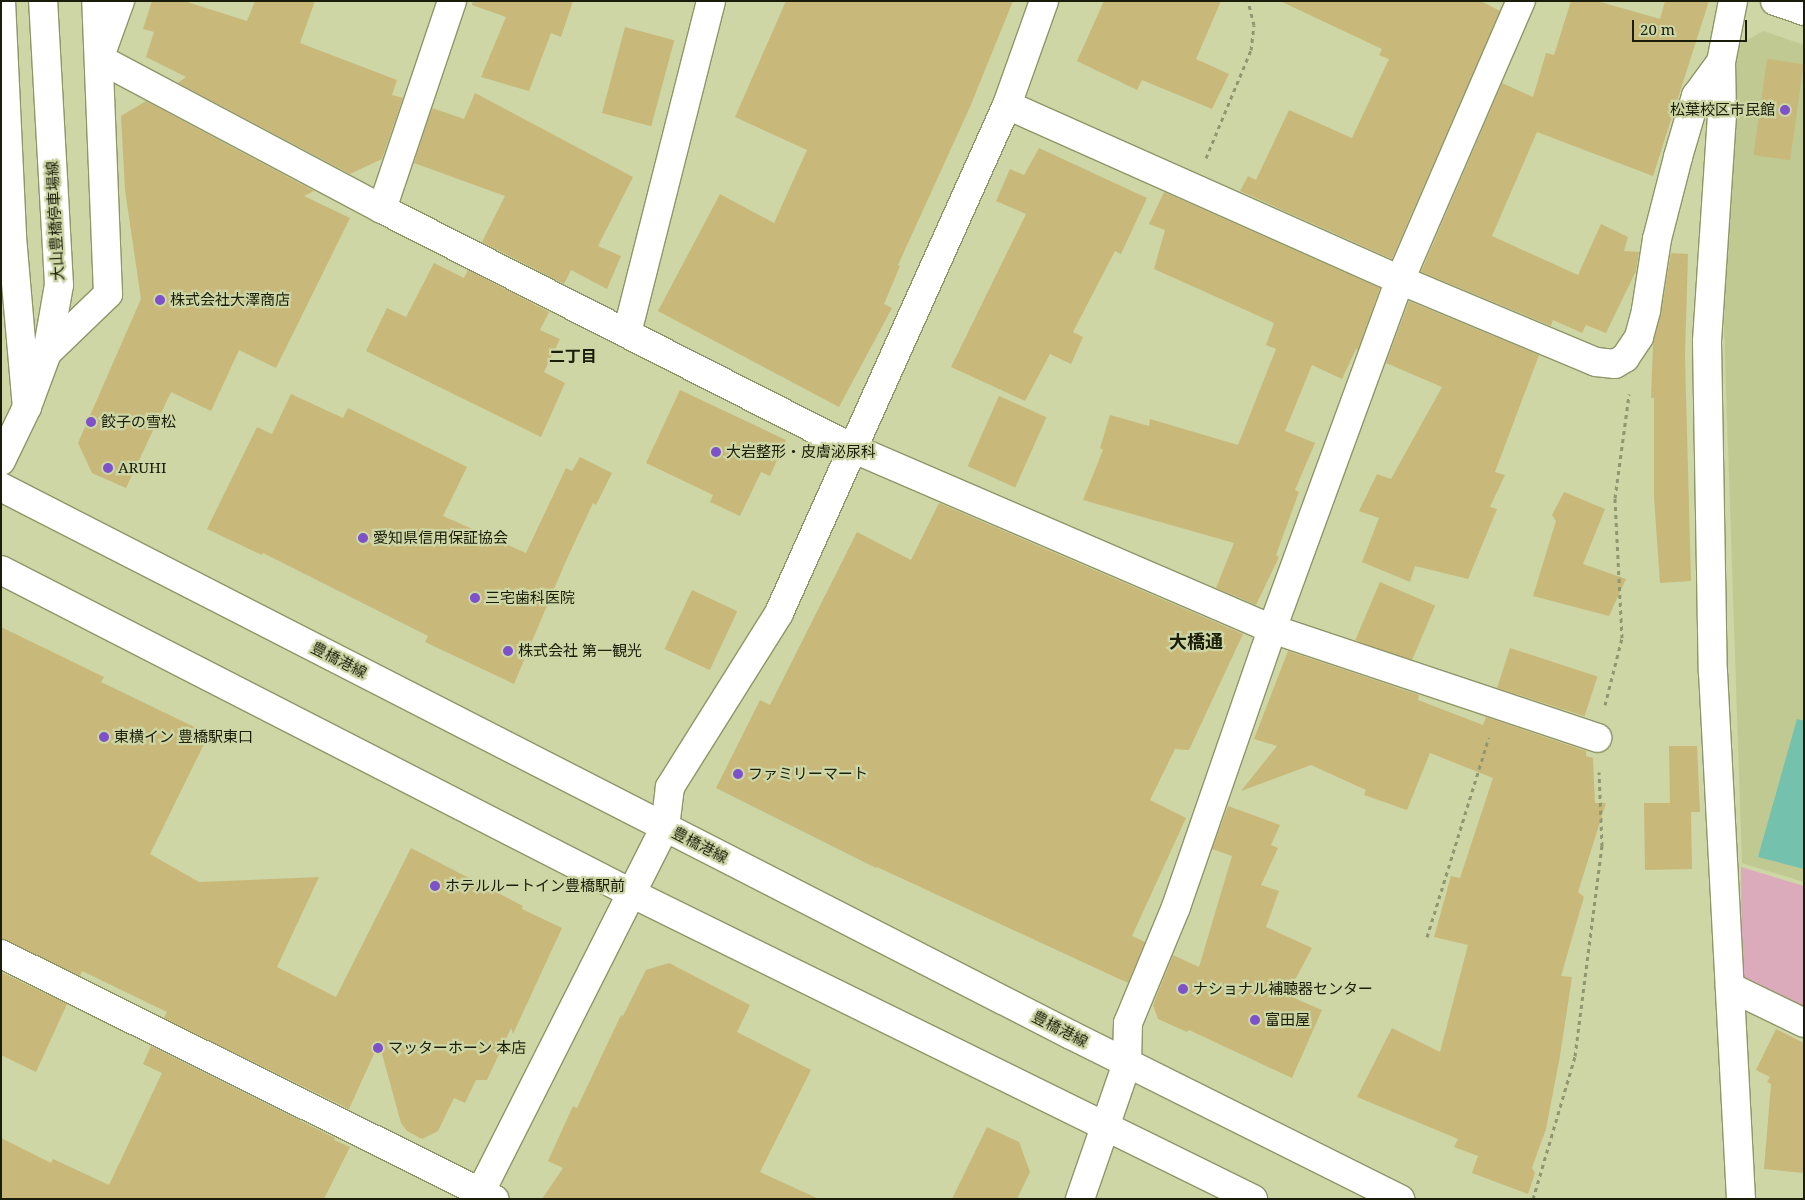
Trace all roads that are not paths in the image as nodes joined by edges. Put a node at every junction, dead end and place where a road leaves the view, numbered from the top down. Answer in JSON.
{"nodes":[{"id":1,"x":2,"y":1,"type":"edge"},
{"id":2,"x":44,"y":1,"type":"edge"},
{"id":3,"x":96,"y":1,"type":"edge"},
{"id":4,"x":120,"y":1,"type":"edge"},
{"id":5,"x":452,"y":1,"type":"edge"},
{"id":6,"x":712,"y":1,"type":"edge"},
{"id":7,"x":1044,"y":1,"type":"edge"},
{"id":8,"x":1521,"y":1,"type":"edge"},
{"id":9,"x":1733,"y":1,"type":"edge"},
{"id":10,"x":1774,"y":1,"type":"edge"},
{"id":11,"x":1804,"y":11,"type":"edge"},
{"id":12,"x":100,"y":59,"type":"junction"},
{"id":13,"x":1721,"y":62,"type":"junction"},
{"id":14,"x":1007,"y":105,"type":"junction"},
{"id":15,"x":382,"y":209,"type":"junction"},
{"id":16,"x":1400,"y":280,"type":"junction"},
{"id":17,"x":627,"y":333,"type":"junction"},
{"id":18,"x":47,"y":353,"type":"junction"},
{"id":19,"x":27,"y":407,"type":"junction"},
{"id":20,"x":854,"y":449,"type":"junction"},
{"id":21,"x":1,"y":461,"type":"edge"},
{"id":22,"x":1,"y":487,"type":"edge"},
{"id":23,"x":1,"y":570,"type":"edge"},
{"id":24,"x":1272,"y":629,"type":"junction"},
{"id":25,"x":1597,"y":738,"type":"road end"},
{"id":26,"x":665,"y":827,"type":"junction"},
{"id":27,"x":632,"y":894,"type":"junction"},
{"id":28,"x":1,"y":954,"type":"edge"},
{"id":29,"x":1730,"y":987,"type":"junction"},
{"id":30,"x":1804,"y":1023,"type":"edge"},
{"id":31,"x":1127,"y":1063,"type":"junction"},
{"id":32,"x":1106,"y":1125,"type":"junction"},
{"id":33,"x":484,"y":1196,"type":"edge"},
{"id":34,"x":1080,"y":1199,"type":"edge"},
{"id":35,"x":1253,"y":1199,"type":"edge"},
{"id":36,"x":1400,"y":1199,"type":"edge"},
{"id":37,"x":1741,"y":1199,"type":"edge"}],
"edges":[{"from":1,"to":19,"type":"street"},
{"from":2,"to":18,"type":"street","name":"大山豊橋停車場線"},
{"from":3,"to":12,"type":"street"},
{"from":4,"to":12,"type":"street"},
{"from":5,"to":15,"type":"street"},
{"from":6,"to":17,"type":"street"},
{"from":7,"to":14,"type":"street"},
{"from":8,"to":16,"type":"street"},
{"from":9,"to":13,"type":"street"},
{"from":10,"to":11,"type":"street"},
{"from":12,"to":15,"type":"street"},
{"from":12,"to":18,"type":"street"},
{"from":13,"to":16,"type":"street"},
{"from":13,"to":29,"type":"street"},
{"from":14,"to":16,"type":"street"},
{"from":14,"to":20,"type":"street"},
{"from":15,"to":17,"type":"street"},
{"from":16,"to":24,"type":"street"},
{"from":17,"to":20,"type":"street"},
{"from":18,"to":19,"type":"street","name":"大山豊橋停車場線"},
{"from":19,"to":21,"type":"street","name":"大山豊橋停車場線"},
{"from":20,"to":24,"type":"street"},
{"from":20,"to":26,"type":"street"},
{"from":22,"to":26,"type":"street","name":"豊橋港線"},
{"from":23,"to":27,"type":"street"},
{"from":24,"to":25,"type":"street"},
{"from":24,"to":31,"type":"street"},
{"from":26,"to":27,"type":"street"},
{"from":26,"to":31,"type":"street","name":"豊橋港線"},
{"from":27,"to":32,"type":"street"},
{"from":27,"to":33,"type":"street"},
{"from":28,"to":33,"type":"street"},
{"from":29,"to":30,"type":"street"},
{"from":29,"to":37,"type":"street"},
{"from":31,"to":32,"type":"street"},
{"from":31,"to":36,"type":"street","name":"豊橋港線"},
{"from":32,"to":34,"type":"street"},
{"from":32,"to":35,"type":"street"}]}
